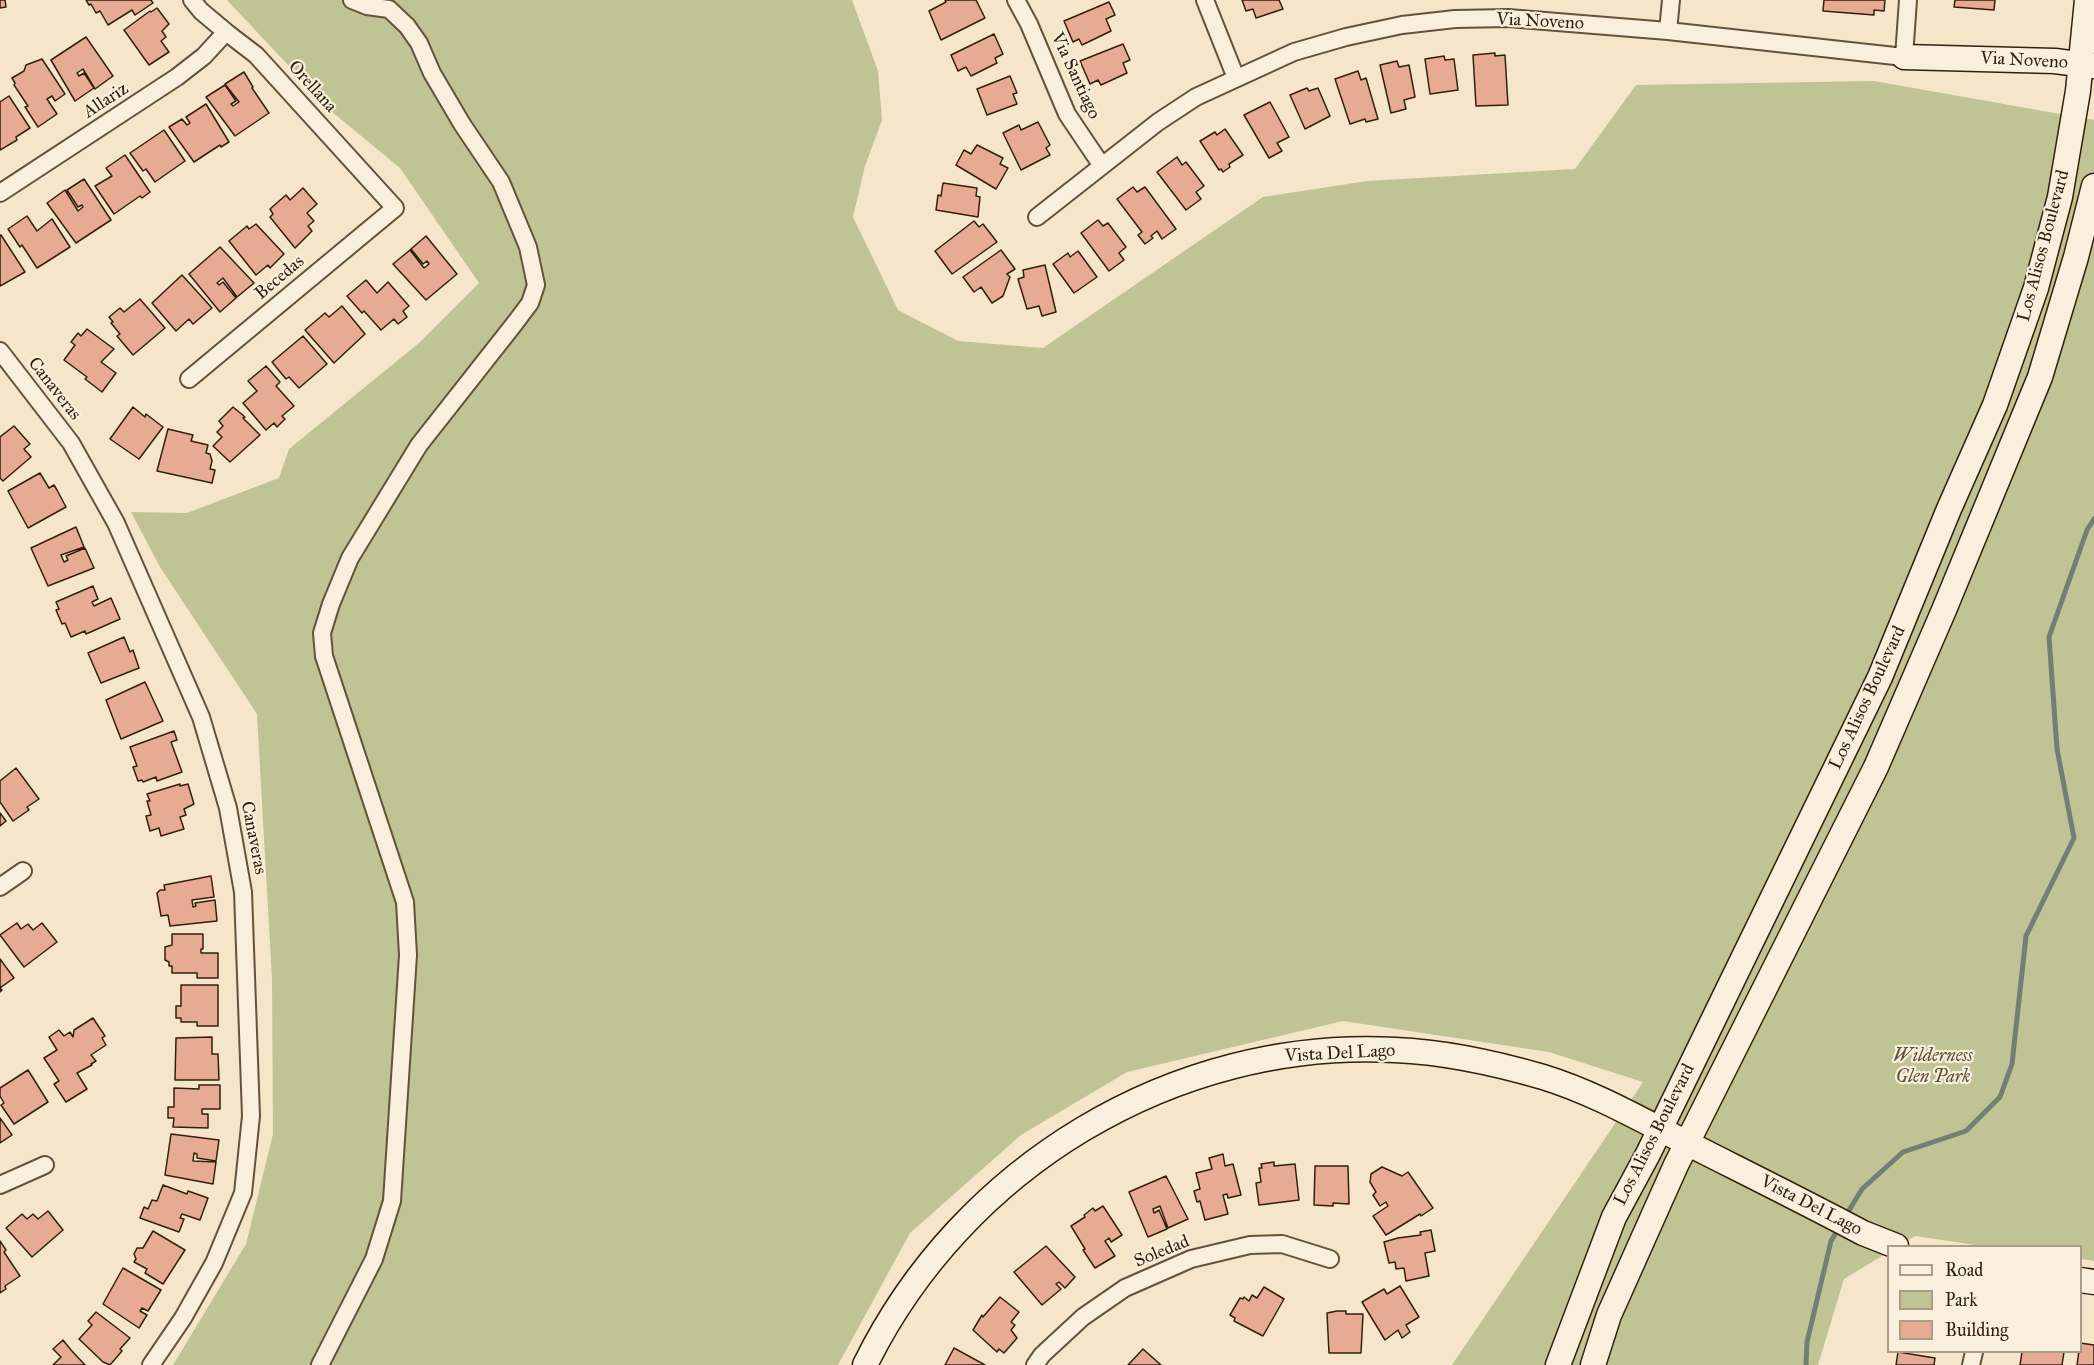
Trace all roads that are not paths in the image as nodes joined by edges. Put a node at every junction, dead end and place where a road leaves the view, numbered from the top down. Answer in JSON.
{"nodes":[{"id":1,"x":192,"y":0,"type":"edge"},
{"id":2,"x":352,"y":0,"type":"edge"},
{"id":3,"x":1016,"y":0,"type":"edge"},
{"id":4,"x":1205,"y":0,"type":"edge"},
{"id":5,"x":1671,"y":0,"type":"edge"},
{"id":6,"x":1908,"y":0,"type":"edge"},
{"id":7,"x":2087,"y":0,"type":"edge"},
{"id":8,"x":1668,"y":31,"type":"junction"},
{"id":9,"x":226,"y":32,"type":"junction"},
{"id":10,"x":1904,"y":57,"type":"junction"},
{"id":11,"x":2087,"y":65,"type":"edge"},
{"id":12,"x":1236,"y":78,"type":"junction"},
{"id":13,"x":1102,"y":166,"type":"junction"},
{"id":14,"x":2094,"y":186,"type":"edge"},
{"id":15,"x":0,"y":194,"type":"edge"},
{"id":16,"x":396,"y":208,"type":"joint"},
{"id":17,"x":1037,"y":217,"type":"dead end"},
{"id":18,"x":0,"y":351,"type":"edge"},
{"id":19,"x":189,"y":379,"type":"dead end"},
{"id":20,"x":23,"y":871,"type":"dead end"},
{"id":21,"x":0,"y":887,"type":"edge"},
{"id":22,"x":1660,"y":1129,"type":"junction"},
{"id":23,"x":1687,"y":1143,"type":"junction"},
{"id":24,"x":45,"y":1165,"type":"dead end"},
{"id":25,"x":0,"y":1185,"type":"edge"},
{"id":26,"x":1893,"y":1245,"type":"edge"},
{"id":27,"x":1330,"y":1259,"type":"dead end"},
{"id":28,"x":1043,"y":1362,"type":"edge"},
{"id":29,"x":152,"y":1365,"type":"edge"},
{"id":30,"x":320,"y":1365,"type":"edge"},
{"id":31,"x":865,"y":1365,"type":"edge"},
{"id":32,"x":1558,"y":1365,"type":"edge"},
{"id":33,"x":1593,"y":1365,"type":"edge"}],
"edges":[{"from":1,"to":9,"type":"street","name":"Orellana"},
{"from":2,"to":30,"type":"street"},
{"from":3,"to":13,"type":"street","name":"Via Santiago"},
{"from":4,"to":12,"type":"street"},
{"from":5,"to":8,"type":"street"},
{"from":6,"to":10,"type":"street"},
{"from":7,"to":11,"type":"main road","name":"Los Alisos Boulevard"},
{"from":8,"to":10,"type":"street","name":"Via Noveno"},
{"from":8,"to":12,"type":"street","name":"Via Noveno"},
{"from":9,"to":15,"type":"street","name":"Allariz"},
{"from":9,"to":16,"type":"street","name":"Orellana"},
{"from":10,"to":11,"type":"main road","name":"Via Noveno"},
{"from":11,"to":22,"type":"main road","name":"Los Alisos Boulevard"},
{"from":12,"to":13,"type":"street","name":"Via Noveno"},
{"from":13,"to":17,"type":"street","name":"Via Noveno"},
{"from":14,"to":23,"type":"main road","name":"Los Alisos Boulevard"},
{"from":16,"to":19,"type":"street","name":"Becedas"},
{"from":18,"to":29,"type":"street","name":"Canaveras"},
{"from":20,"to":21,"type":"street"},
{"from":22,"to":23,"type":"main road","name":"Vista Del Lago"},
{"from":22,"to":31,"type":"main road","name":"Vista Del Lago"},
{"from":22,"to":32,"type":"main road","name":"Los Alisos Boulevard"},
{"from":23,"to":26,"type":"main road","name":"Vista Del Lago"},
{"from":23,"to":33,"type":"main road","name":"Los Alisos Boulevard"},
{"from":24,"to":25,"type":"street"},
{"from":27,"to":28,"type":"street","name":"Soledad"}]}
